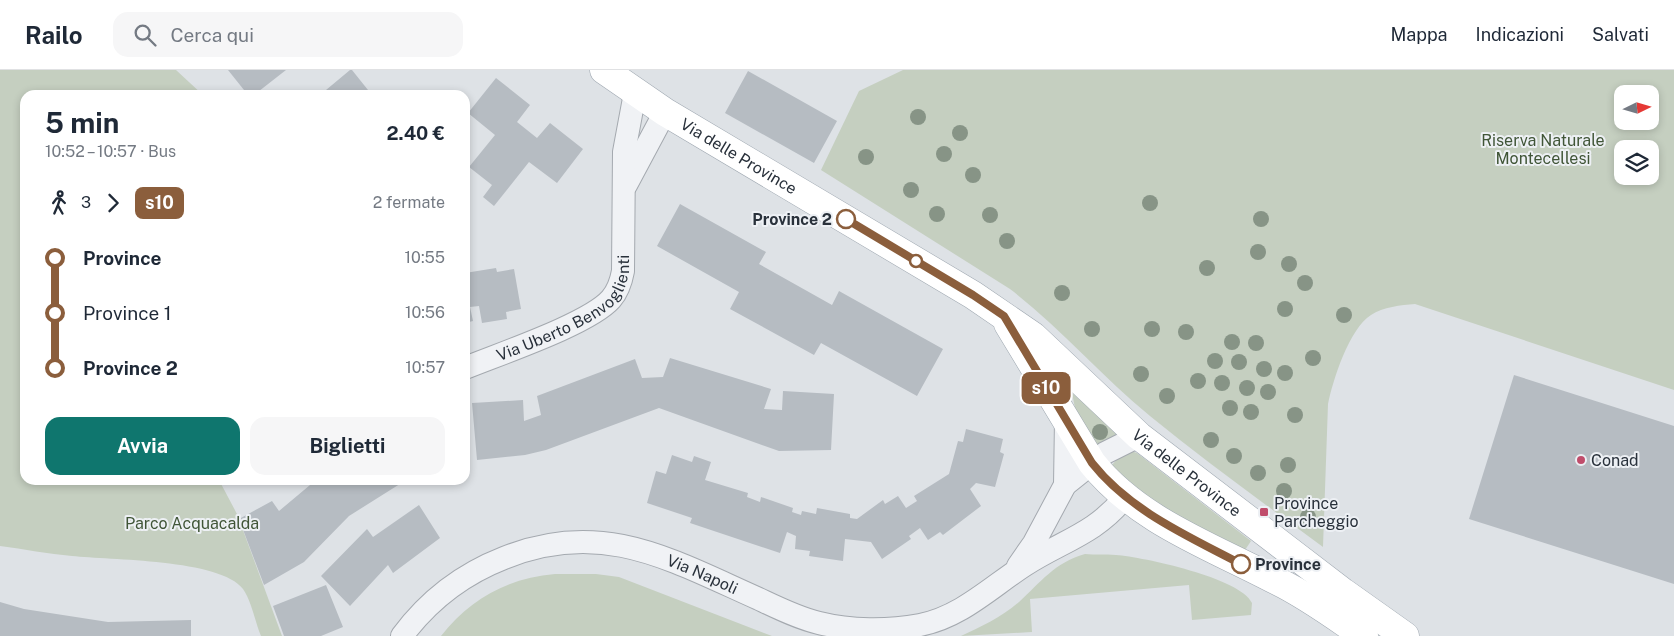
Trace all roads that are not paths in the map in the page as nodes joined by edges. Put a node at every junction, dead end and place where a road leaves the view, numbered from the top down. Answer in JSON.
{"nodes":[{"id":1,"x":604,"y":70,"type":"edge"},
{"id":2,"x":635,"y":93,"type":"junction"},
{"id":3,"x":665,"y":112,"type":"junction"},
{"id":4,"x":624,"y":189,"type":"junction"},
{"id":5,"x":1004,"y":316,"type":"junction"},
{"id":6,"x":470,"y":366,"type":"edge"},
{"id":7,"x":1066,"y":420,"type":"junction"},
{"id":8,"x":1139,"y":436,"type":"junction"},
{"id":9,"x":1092,"y":463,"type":"junction"},
{"id":10,"x":1066,"y":485,"type":"junction"},
{"id":11,"x":1124,"y":498,"type":"junction"},
{"id":12,"x":1013,"y":573,"type":"junction"},
{"id":13,"x":402,"y":636,"type":"edge"},
{"id":14,"x":1364,"y":636,"type":"edge"},
{"id":15,"x":1405,"y":636,"type":"edge"}],
"edges":[{"from":1,"to":2,"type":"main road","name":"Via delle Province"},
{"from":2,"to":3,"type":"main road","name":"Via delle Province"},
{"from":2,"to":4,"type":"street","name":"Via Uberto Benvoglienti"},
{"from":3,"to":4,"type":"street","name":"Via Uberto Benvoglienti"},
{"from":3,"to":5,"type":"main road","name":"Via delle Province"},
{"from":4,"to":6,"type":"street","name":"Via Uberto Benvoglienti"},
{"from":5,"to":7,"type":"main road","name":"Via delle Province"},
{"from":5,"to":8,"type":"main road","name":"Via delle Province"},
{"from":7,"to":9,"type":"main road","name":"Via delle Province"},
{"from":7,"to":10,"type":"street","name":"Via Napoli"},
{"from":8,"to":9,"type":"street","name":"Via Napoli"},
{"from":8,"to":15,"type":"main road","name":"Via delle Province"},
{"from":9,"to":10,"type":"street","name":"Via Napoli"},
{"from":9,"to":11,"type":"main road","name":"Via delle Province"},
{"from":10,"to":12,"type":"street","name":"Via Napoli"},
{"from":11,"to":12,"type":"street","name":"Via Napoli"},
{"from":11,"to":14,"type":"main road","name":"Via delle Province"},
{"from":12,"to":13,"type":"street","name":"Via Napoli"}]}
